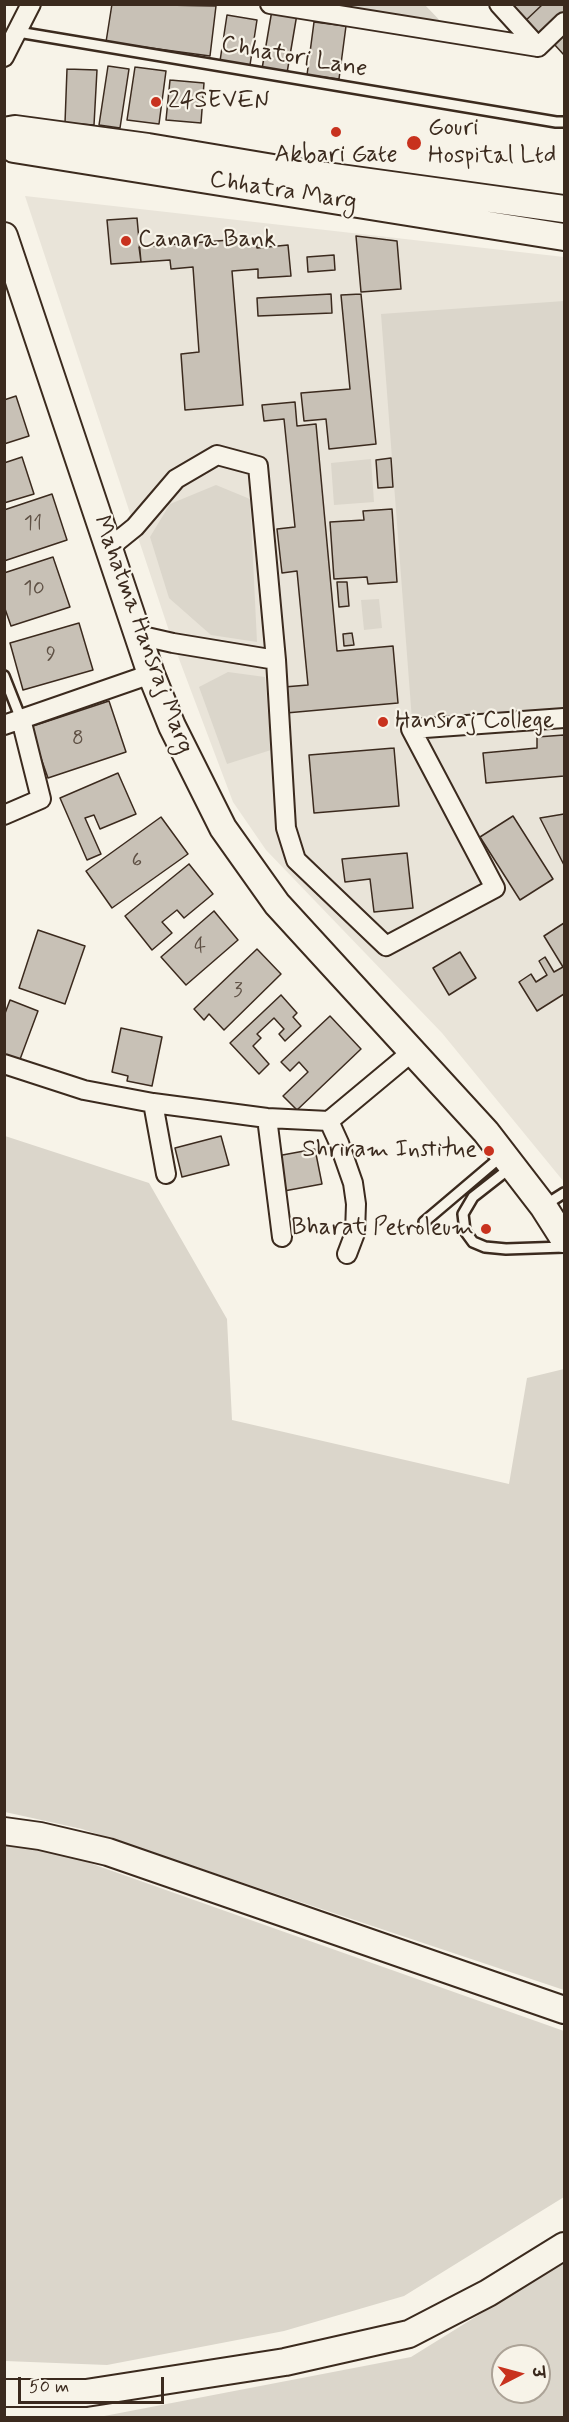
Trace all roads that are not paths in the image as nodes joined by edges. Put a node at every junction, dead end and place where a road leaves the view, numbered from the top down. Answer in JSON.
{"nodes":[{"id":1,"x":31,"y":4,"type":"edge"},
{"id":2,"x":270,"y":4,"type":"edge"},
{"id":3,"x":499,"y":4,"type":"edge"},
{"id":4,"x":564,"y":22,"type":"edge"},
{"id":5,"x":18,"y":32,"type":"junction"},
{"id":6,"x":538,"y":47,"type":"junction"},
{"id":7,"x":4,"y":57,"type":"edge"},
{"id":8,"x":564,"y":122,"type":"edge"},
{"id":9,"x":4,"y":131,"type":"edge"},
{"id":10,"x":4,"y":141,"type":"edge"},
{"id":11,"x":564,"y":209,"type":"edge"},
{"id":12,"x":564,"y":237,"type":"edge"},
{"id":13,"x":5,"y":240,"type":"edge"},
{"id":14,"x":109,"y":548,"type":"junction"},
{"id":15,"x":138,"y":635,"type":"junction"},
{"id":16,"x":276,"y":660,"type":"junction"},
{"id":17,"x":151,"y":674,"type":"junction"},
{"id":18,"x":4,"y":676,"type":"edge"},
{"id":19,"x":564,"y":718,"type":"edge"},
{"id":20,"x":13,"y":722,"type":"edge"},
{"id":21,"x":4,"y":815,"type":"edge"},
{"id":22,"x":413,"y":1051,"type":"junction"},
{"id":23,"x":4,"y":1064,"type":"edge"},
{"id":24,"x":153,"y":1103,"type":"junction"},
{"id":25,"x":267,"y":1118,"type":"junction"},
{"id":26,"x":329,"y":1121,"type":"junction"},
{"id":27,"x":507,"y":1161,"type":"junction"},
{"id":28,"x":166,"y":1174,"type":"dead end"},
{"id":29,"x":564,"y":1193,"type":"edge"},
{"id":30,"x":543,"y":1206,"type":"junction"},
{"id":31,"x":424,"y":1222,"type":"dead end"},
{"id":32,"x":282,"y":1237,"type":"dead end"},
{"id":33,"x":564,"y":1239,"type":"edge"},
{"id":34,"x":564,"y":1247,"type":"edge"},
{"id":35,"x":347,"y":1254,"type":"dead end"},
{"id":36,"x":4,"y":1832,"type":"edge"},
{"id":37,"x":564,"y":2010,"type":"edge"},
{"id":38,"x":564,"y":2246,"type":"edge"},
{"id":39,"x":4,"y":2392,"type":"edge"}],
"edges":[{"from":1,"to":5,"type":"street"},
{"from":2,"to":6,"type":"street"},
{"from":3,"to":6,"type":"street"},
{"from":4,"to":6,"type":"street"},
{"from":5,"to":7,"type":"street"},
{"from":5,"to":8,"type":"lane","name":"Chhatori Lane"},
{"from":9,"to":11,"type":"street","name":"Chhatra Marg"},
{"from":10,"to":12,"type":"street","name":"Chhatra Marg"},
{"from":13,"to":14,"type":"street","name":"Mahatma Hansraj Marg"},
{"from":14,"to":15,"type":"street","name":"Mahatma Hansraj Marg"},
{"from":14,"to":16,"type":"street"},
{"from":15,"to":16,"type":"street"},
{"from":15,"to":17,"type":"street","name":"Mahatma Hansraj Marg"},
{"from":16,"to":19,"type":"street"},
{"from":17,"to":20,"type":"street"},
{"from":17,"to":22,"type":"street","name":"Mahatma Hansraj Marg"},
{"from":18,"to":20,"type":"lane"},
{"from":20,"to":21,"type":"street"},
{"from":22,"to":26,"type":"street"},
{"from":22,"to":27,"type":"street","name":"Mahatma Hansraj Marg"},
{"from":23,"to":24,"type":"street"},
{"from":24,"to":25,"type":"street"},
{"from":24,"to":28,"type":"street"},
{"from":25,"to":26,"type":"street"},
{"from":25,"to":32,"type":"street"},
{"from":26,"to":35,"type":"street"},
{"from":27,"to":30,"type":"street","name":"Mahatma Hansraj Marg"},
{"from":27,"to":31,"type":"lane"},
{"from":27,"to":34,"type":"lane"},
{"from":29,"to":30,"type":"lane"},
{"from":30,"to":33,"type":"street","name":"Mahatma Hansraj Marg"},
{"from":36,"to":37,"type":"street"},
{"from":38,"to":39,"type":"street"}]}
